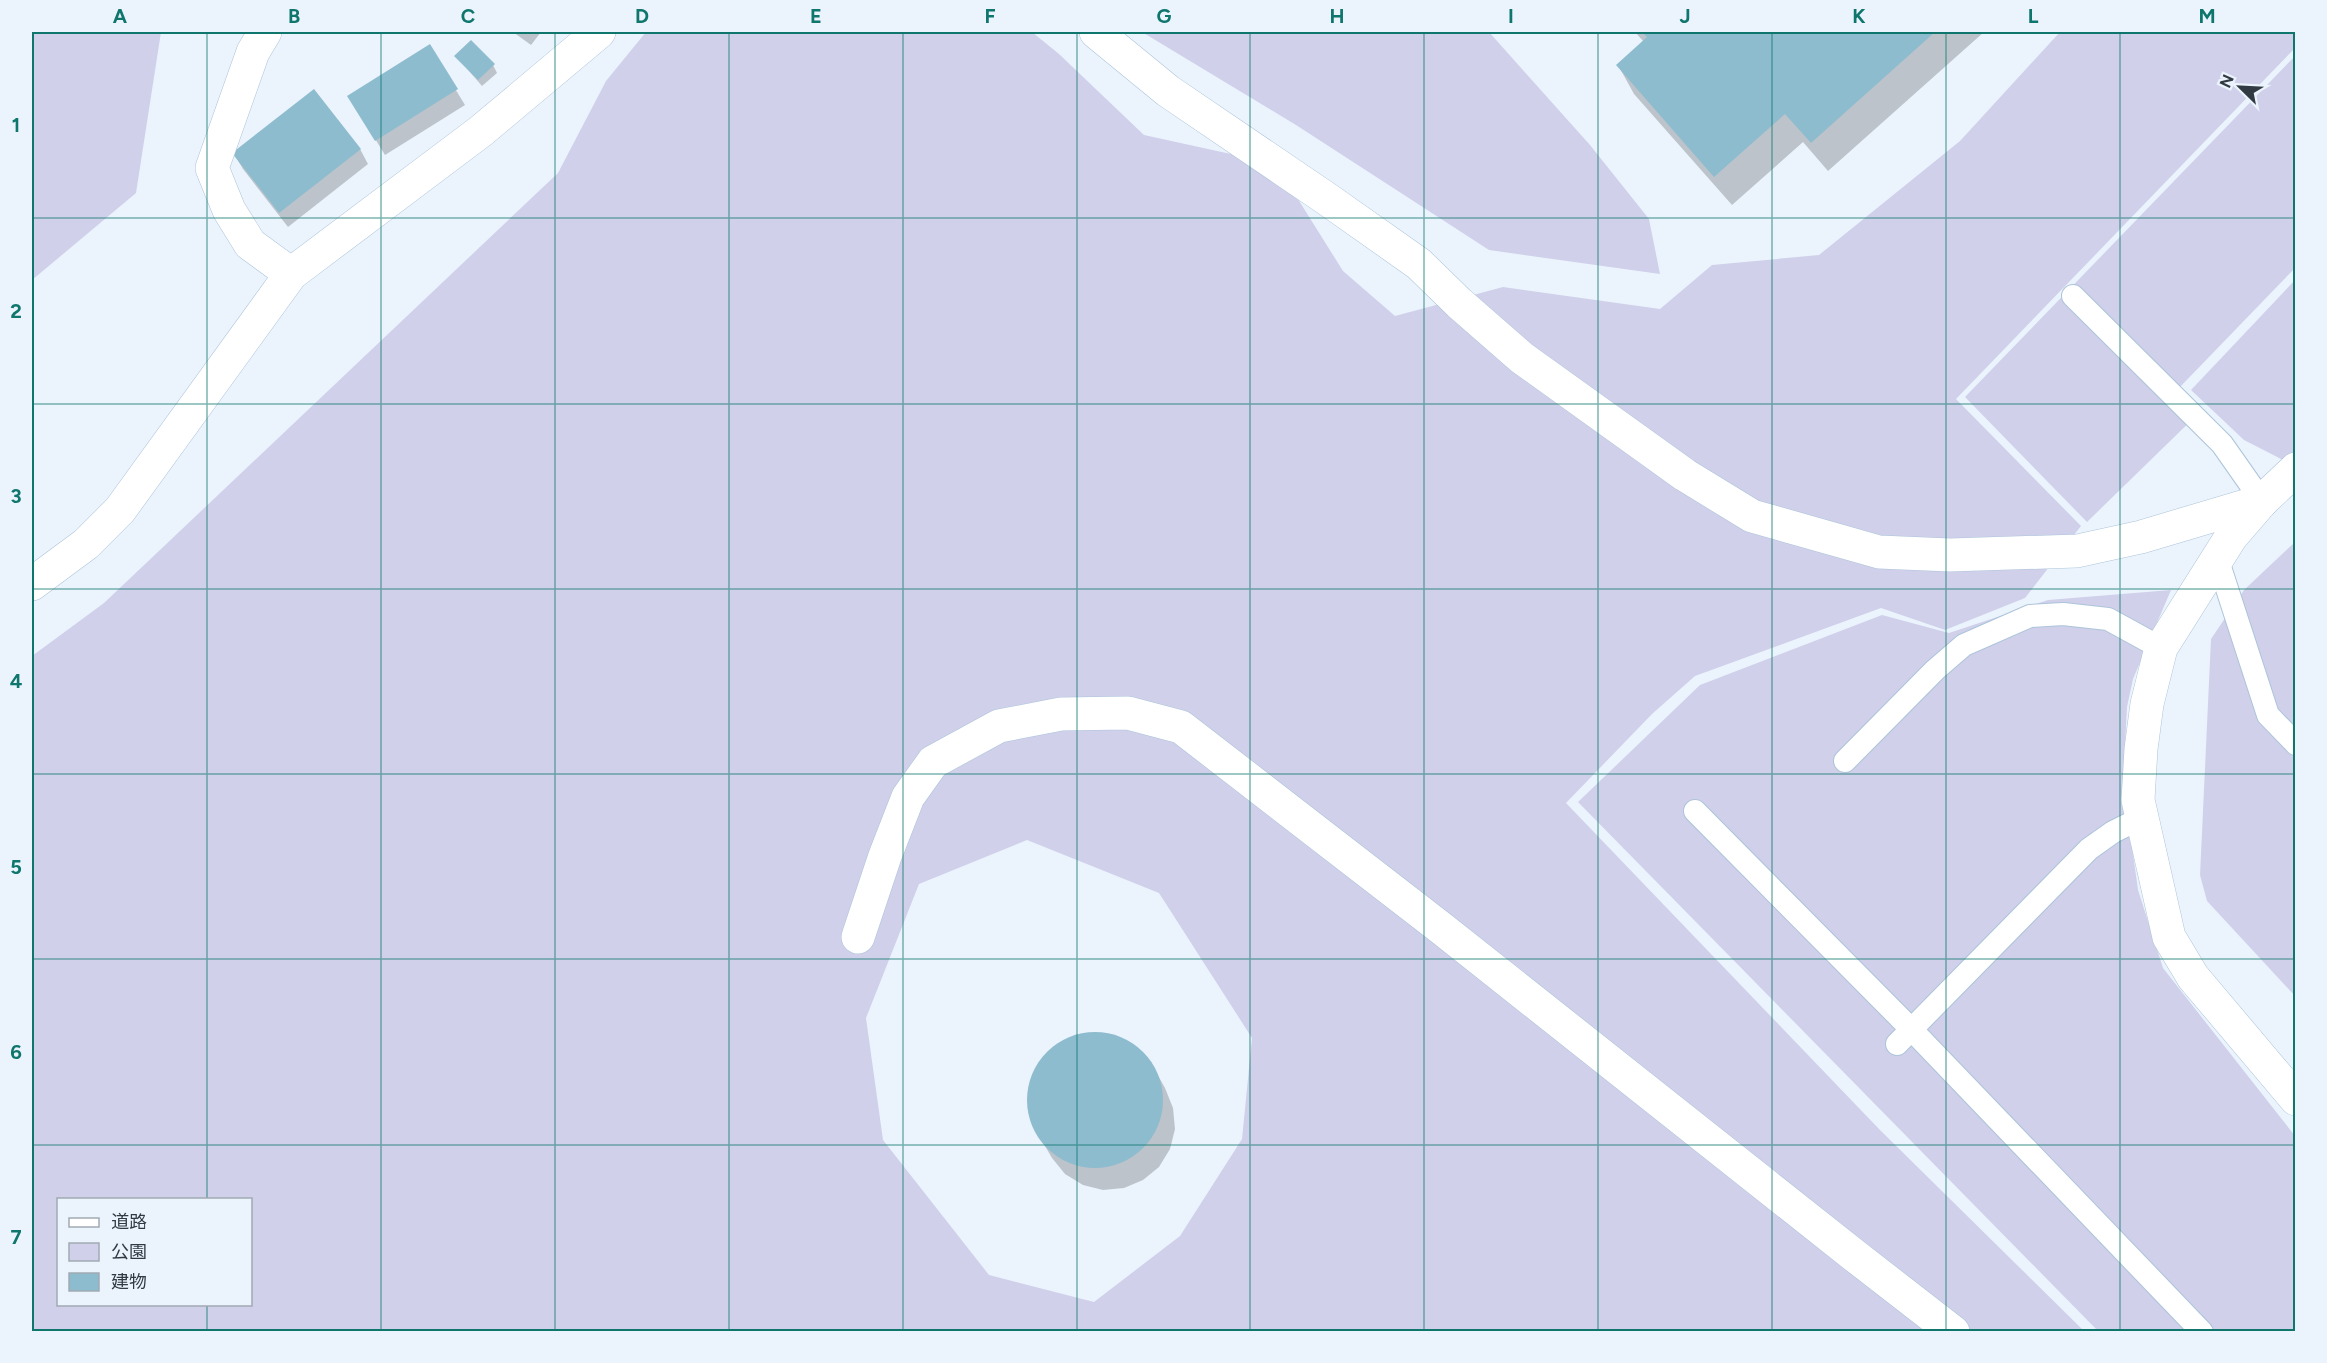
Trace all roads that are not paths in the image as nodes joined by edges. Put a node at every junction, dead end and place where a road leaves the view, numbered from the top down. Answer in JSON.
{"nodes":[{"id":1,"x":265,"y":32,"type":"edge"},
{"id":2,"x":599,"y":32,"type":"edge"},
{"id":3,"x":1096,"y":32,"type":"edge"},
{"id":4,"x":291,"y":274,"type":"junction"},
{"id":5,"x":2073,"y":296,"type":"dead end"},
{"id":6,"x":2295,"y":469,"type":"edge"},
{"id":7,"x":2262,"y":501,"type":"junction"},
{"id":8,"x":2217,"y":558,"type":"junction"},
{"id":9,"x":32,"y":584,"type":"edge"},
{"id":10,"x":2161,"y":648,"type":"junction"},
{"id":11,"x":2295,"y":744,"type":"edge"},
{"id":12,"x":1845,"y":761,"type":"dead end"},
{"id":13,"x":1695,"y":811,"type":"dead end"},
{"id":14,"x":2141,"y":818,"type":"junction"},
{"id":15,"x":858,"y":937,"type":"dead end"},
{"id":16,"x":1904,"y":1036,"type":"junction"},
{"id":17,"x":2295,"y":1099,"type":"edge"},
{"id":18,"x":1953,"y":1332,"type":"edge"},
{"id":19,"x":2202,"y":1332,"type":"edge"}],
"edges":[{"from":1,"to":4,"type":"street"},
{"from":2,"to":4,"type":"street"},
{"from":3,"to":7,"type":"street"},
{"from":4,"to":9,"type":"street"},
{"from":5,"to":7,"type":"lane"},
{"from":6,"to":7,"type":"street"},
{"from":7,"to":8,"type":"street"},
{"from":8,"to":10,"type":"street"},
{"from":8,"to":11,"type":"lane"},
{"from":10,"to":12,"type":"lane"},
{"from":10,"to":14,"type":"street"},
{"from":13,"to":16,"type":"lane"},
{"from":14,"to":16,"type":"lane"},
{"from":14,"to":17,"type":"street"},
{"from":15,"to":18,"type":"street"},
{"from":16,"to":19,"type":"lane"}]}
